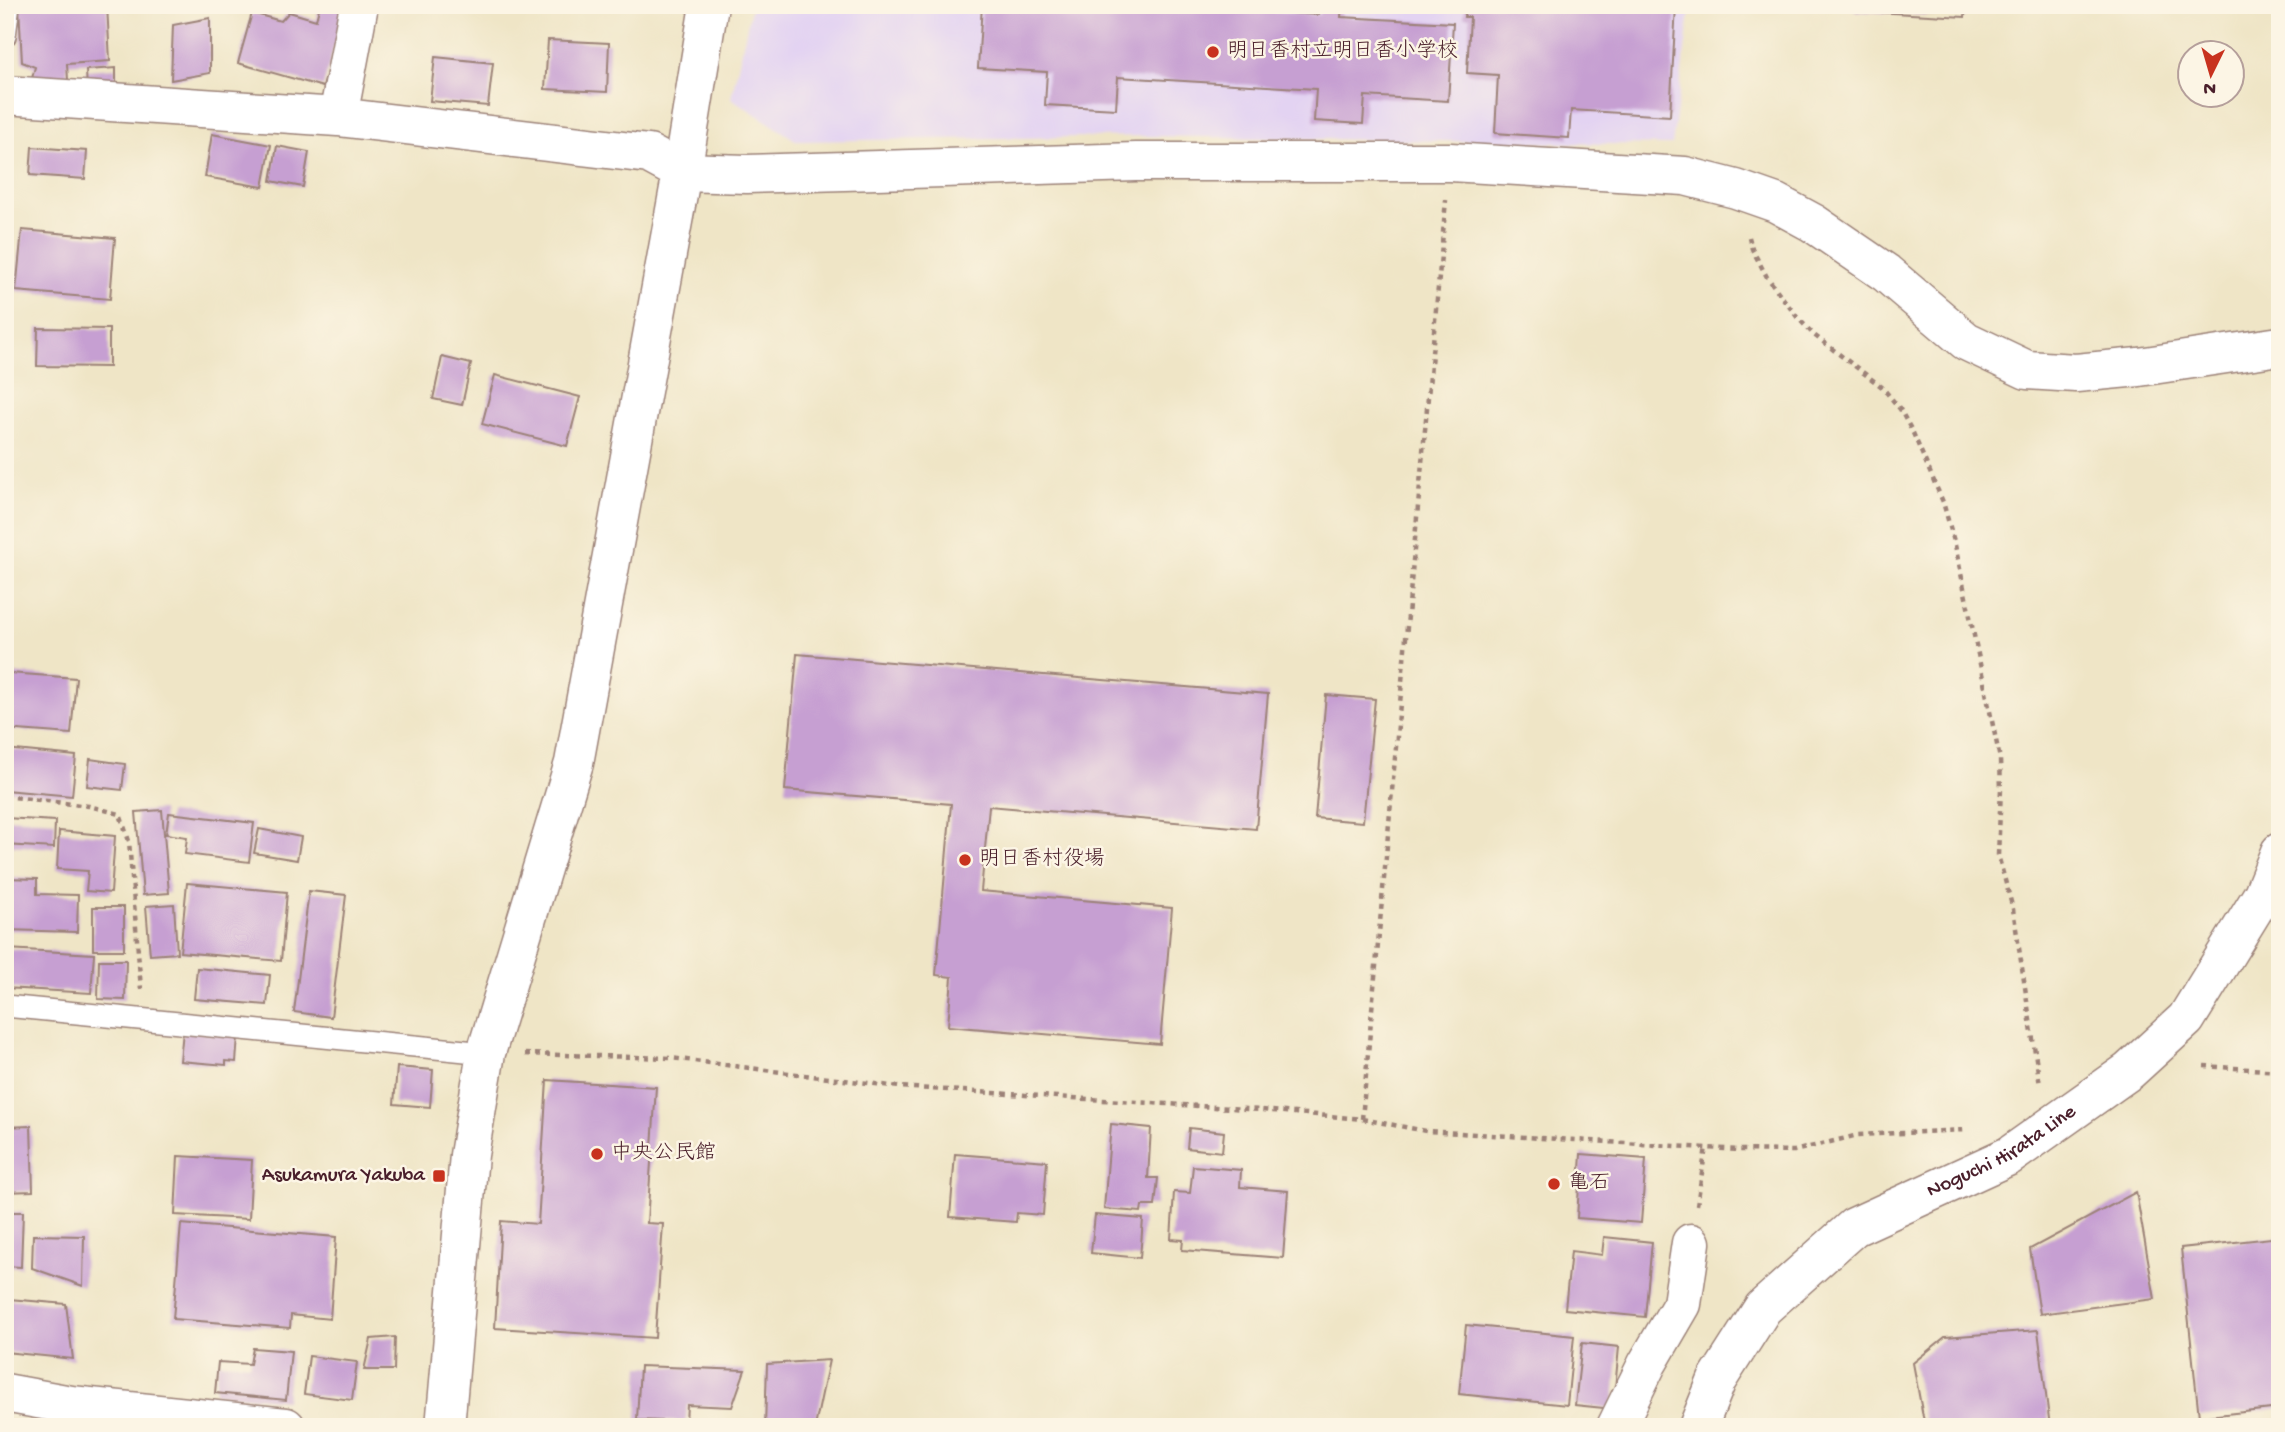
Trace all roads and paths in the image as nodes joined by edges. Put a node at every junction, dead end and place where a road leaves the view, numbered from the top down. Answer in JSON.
{"nodes":[{"id":1,"x":9,"y":5,"type":"edge"},
{"id":2,"x":359,"y":5,"type":"edge"},
{"id":3,"x":709,"y":5,"type":"edge"},
{"id":4,"x":5,"y":36,"type":"edge"},
{"id":5,"x":5,"y":94,"type":"edge"},
{"id":6,"x":338,"y":117,"type":"junction"},
{"id":7,"x":1450,"y":162,"type":"junction"},
{"id":8,"x":682,"y":172,"type":"junction"},
{"id":9,"x":1736,"y":188,"type":"junction"},
{"id":10,"x":2280,"y":346,"type":"edge"},
{"id":11,"x":5,"y":796,"type":"edge"},
{"id":12,"x":2280,"y":852,"type":"edge"},
{"id":13,"x":5,"y":1006,"type":"edge"},
{"id":14,"x":144,"y":1019,"type":"junction"},
{"id":15,"x":486,"y":1053,"type":"junction"},
{"id":16,"x":2204,"y":1066,"type":"dead end"},
{"id":17,"x":2280,"y":1071,"type":"edge"},
{"id":18,"x":2042,"y":1096,"type":"dead end"},
{"id":19,"x":1362,"y":1119,"type":"junction"},
{"id":20,"x":1978,"y":1130,"type":"dead end"},
{"id":21,"x":1706,"y":1147,"type":"junction"},
{"id":22,"x":1691,"y":1244,"type":"joint"},
{"id":23,"x":5,"y":1393,"type":"edge"},
{"id":24,"x":71,"y":1416,"type":"edge"},
{"id":25,"x":286,"y":1427,"type":"edge"},
{"id":26,"x":445,"y":1427,"type":"edge"},
{"id":27,"x":1616,"y":1427,"type":"edge"},
{"id":28,"x":1698,"y":1427,"type":"edge"}],
"edges":[{"from":1,"to":4,"type":"lane"},
{"from":2,"to":6,"type":"street"},
{"from":3,"to":8,"type":"street"},
{"from":5,"to":6,"type":"street"},
{"from":6,"to":8,"type":"street"},
{"from":7,"to":8,"type":"street"},
{"from":7,"to":9,"type":"street"},
{"from":7,"to":19,"type":"path"},
{"from":8,"to":15,"type":"street"},
{"from":9,"to":10,"type":"street"},
{"from":9,"to":18,"type":"path"},
{"from":11,"to":14,"type":"path"},
{"from":12,"to":28,"type":"street","name":"Noguchi Hirata Line"},
{"from":13,"to":14,"type":"lane"},
{"from":14,"to":15,"type":"lane"},
{"from":15,"to":19,"type":"path"},
{"from":15,"to":26,"type":"street"},
{"from":16,"to":17,"type":"path"},
{"from":19,"to":21,"type":"path"},
{"from":20,"to":21,"type":"path"},
{"from":21,"to":22,"type":"path"},
{"from":22,"to":27,"type":"street"},
{"from":23,"to":24,"type":"street"},
{"from":24,"to":25,"type":"street"}]}
